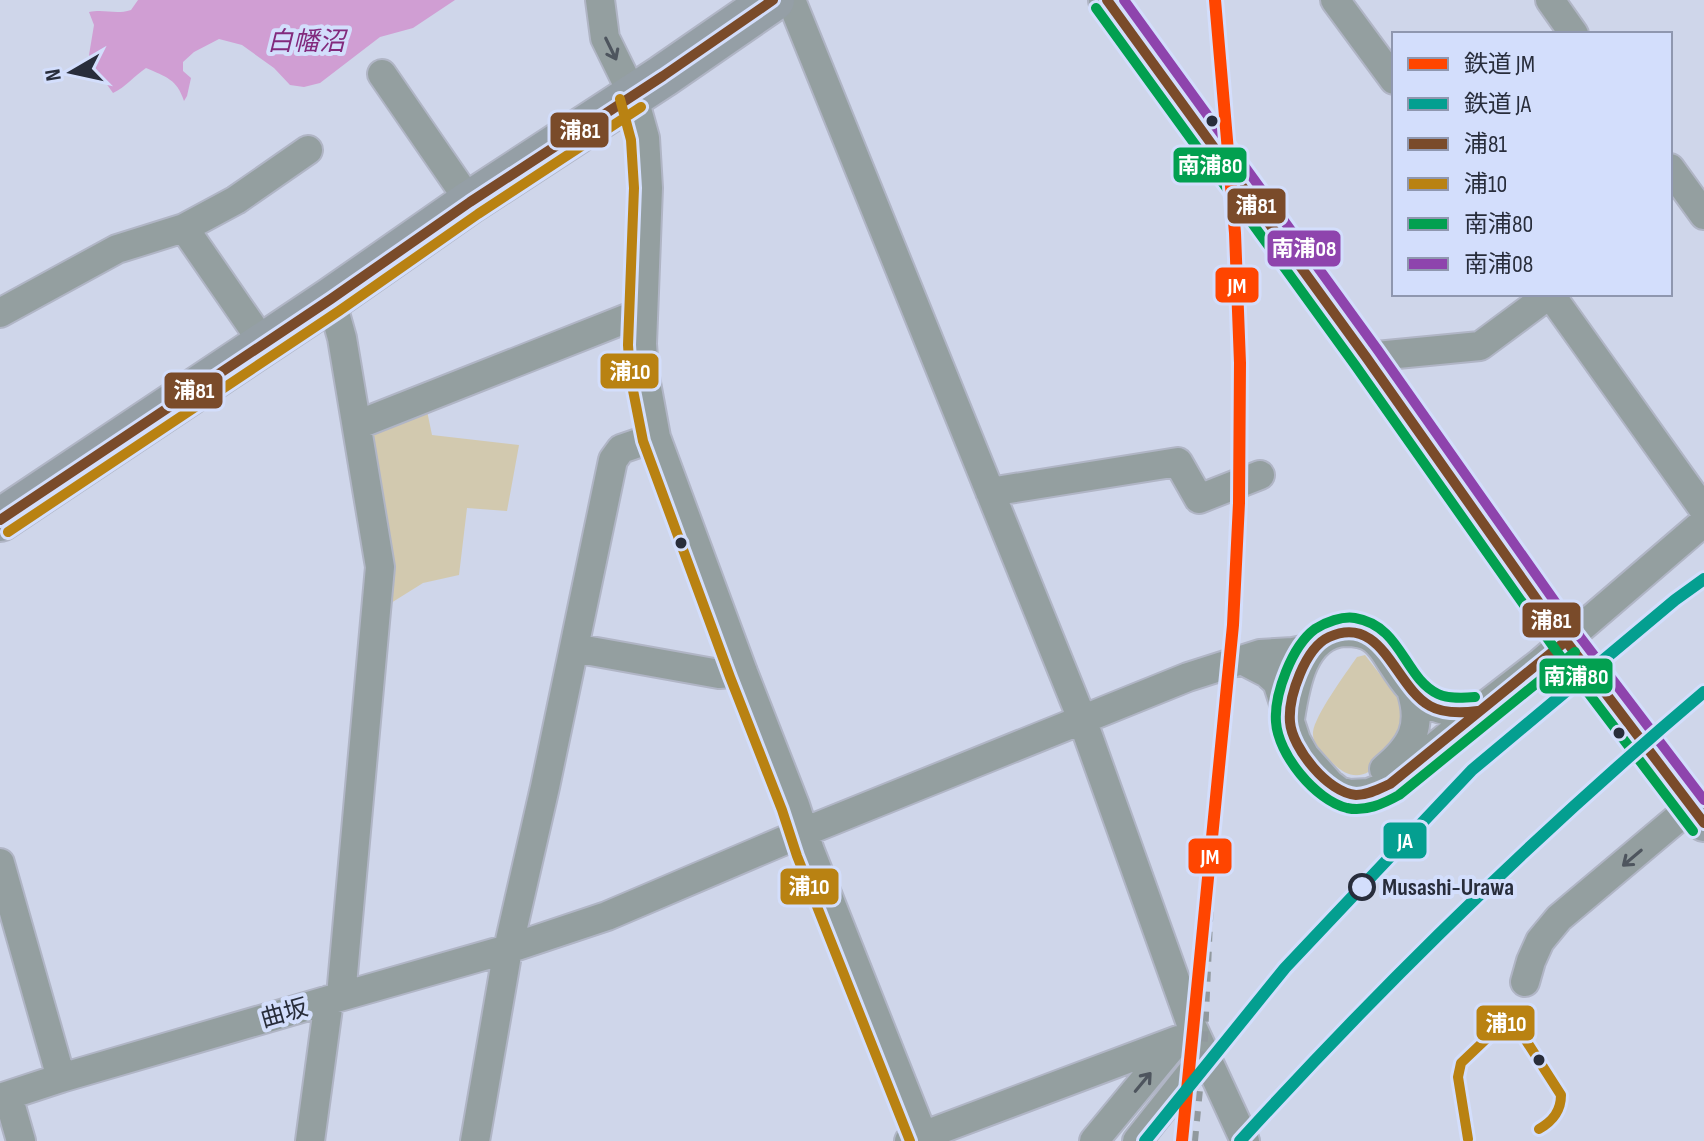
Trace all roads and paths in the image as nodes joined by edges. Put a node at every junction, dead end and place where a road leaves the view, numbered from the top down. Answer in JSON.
{"nodes":[{"id":1,"x":600,"y":0,"type":"edge"},
{"id":2,"x":773,"y":0,"type":"edge"},
{"id":3,"x":791,"y":0,"type":"edge"},
{"id":4,"x":1107,"y":0,"type":"edge"},
{"id":5,"x":1335,"y":0,"type":"edge"},
{"id":6,"x":1550,"y":0,"type":"edge"},
{"id":7,"x":1573,"y":32,"type":"edge"},
{"id":8,"x":382,"y":74,"type":"dead end"},
{"id":9,"x":1392,"y":77,"type":"edge"},
{"id":10,"x":633,"y":95,"type":"junction"},
{"id":11,"x":308,"y":150,"type":"dead end"},
{"id":12,"x":1683,"y":185,"type":"edge"},
{"id":13,"x":470,"y":202,"type":"junction"},
{"id":14,"x":1704,"y":215,"type":"edge"},
{"id":15,"x":184,"y":228,"type":"junction"},
{"id":16,"x":1547,"y":296,"type":"edge"},
{"id":17,"x":1551,"y":296,"type":"edge"},
{"id":18,"x":331,"y":299,"type":"junction"},
{"id":19,"x":643,"y":312,"type":"junction"},
{"id":20,"x":0,"y":313,"type":"edge"},
{"id":21,"x":264,"y":344,"type":"junction"},
{"id":22,"x":1366,"y":357,"type":"junction"},
{"id":23,"x":357,"y":425,"type":"junction"},
{"id":24,"x":656,"y":437,"type":"junction"},
{"id":25,"x":1260,"y":475,"type":"dead end"},
{"id":26,"x":990,"y":492,"type":"junction"},
{"id":27,"x":1704,"y":510,"type":"edge"},
{"id":28,"x":2,"y":514,"type":"edge"},
{"id":29,"x":1704,"y":522,"type":"edge"},
{"id":30,"x":1566,"y":641,"type":"junction"},
{"id":31,"x":574,"y":648,"type":"junction"},
{"id":32,"x":1313,"y":648,"type":"junction"},
{"id":33,"x":1242,"y":660,"type":"junction"},
{"id":34,"x":743,"y":672,"type":"junction"},
{"id":35,"x":1411,"y":690,"type":"junction"},
{"id":36,"x":1478,"y":711,"type":"junction"},
{"id":37,"x":1082,"y":719,"type":"junction"},
{"id":38,"x":1290,"y":723,"type":"junction"},
{"id":39,"x":1352,"y":794,"type":"junction"},
{"id":40,"x":1697,"y":815,"type":"edge"},
{"id":41,"x":804,"y":832,"type":"junction"},
{"id":42,"x":0,"y":869,"type":"edge"},
{"id":43,"x":508,"y":949,"type":"junction"},
{"id":44,"x":1525,"y":982,"type":"dead end"},
{"id":45,"x":335,"y":998,"type":"junction"},
{"id":46,"x":1184,"y":1032,"type":"junction"},
{"id":47,"x":1206,"y":1054,"type":"junction"},
{"id":48,"x":61,"y":1078,"type":"junction"},
{"id":49,"x":4,"y":1097,"type":"edge"},
{"id":50,"x":919,"y":1139,"type":"edge"},
{"id":51,"x":21,"y":1141,"type":"edge"},
{"id":52,"x":310,"y":1141,"type":"edge"},
{"id":53,"x":475,"y":1141,"type":"edge"},
{"id":54,"x":1094,"y":1141,"type":"edge"},
{"id":55,"x":1137,"y":1141,"type":"edge"},
{"id":56,"x":1245,"y":1141,"type":"edge"}],
"edges":[{"from":1,"to":10,"type":"street","one_way":true},
{"from":2,"to":10,"type":"highway"},
{"from":3,"to":26,"type":"street"},
{"from":4,"to":22,"type":"main road"},
{"from":5,"to":9,"type":"street"},
{"from":6,"to":7,"type":"street"},
{"from":8,"to":13,"type":"street"},
{"from":10,"to":13,"type":"highway"},
{"from":10,"to":19,"type":"street"},
{"from":11,"to":15,"type":"street"},
{"from":12,"to":14,"type":"street"},
{"from":13,"to":18,"type":"highway"},
{"from":15,"to":20,"type":"street"},
{"from":15,"to":21,"type":"street"},
{"from":16,"to":22,"type":"street"},
{"from":17,"to":27,"type":"street"},
{"from":18,"to":21,"type":"highway"},
{"from":18,"to":23,"type":"street"},
{"from":19,"to":23,"type":"street"},
{"from":19,"to":24,"type":"street"},
{"from":21,"to":28,"type":"highway"},
{"from":22,"to":30,"type":"main road"},
{"from":23,"to":45,"type":"street"},
{"from":24,"to":31,"type":"street"},
{"from":24,"to":34,"type":"street"},
{"from":25,"to":26,"type":"street"},
{"from":26,"to":37,"type":"street"},
{"from":29,"to":30,"type":"street"},
{"from":30,"to":36,"type":"street"},
{"from":30,"to":40,"type":"main road"},
{"from":31,"to":34,"type":"street"},
{"from":31,"to":43,"type":"street"},
{"from":32,"to":33,"type":"street","name":"曲坂"},
{"from":32,"to":35,"type":"street"},
{"from":32,"to":38,"type":"street"},
{"from":33,"to":37,"type":"street","name":"曲坂"},
{"from":33,"to":38,"type":"street"},
{"from":34,"to":41,"type":"street"},
{"from":35,"to":36,"type":"street"},
{"from":35,"to":39,"type":"street"},
{"from":36,"to":39,"type":"street"},
{"from":37,"to":41,"type":"street","name":"曲坂"},
{"from":37,"to":46,"type":"street"},
{"from":38,"to":39,"type":"street"},
{"from":40,"to":44,"type":"street","one_way":true},
{"from":41,"to":43,"type":"street","name":"曲坂"},
{"from":41,"to":50,"type":"street"},
{"from":42,"to":48,"type":"street"},
{"from":43,"to":45,"type":"street","name":"曲坂"},
{"from":43,"to":53,"type":"street"},
{"from":45,"to":48,"type":"street","name":"曲坂"},
{"from":45,"to":52,"type":"street"},
{"from":46,"to":47,"type":"street"},
{"from":46,"to":50,"type":"street"},
{"from":54,"to":46,"type":"street","one_way":true},
{"from":47,"to":55,"type":"street"},
{"from":47,"to":56,"type":"street"},
{"from":48,"to":49,"type":"street","name":"曲坂"},
{"from":49,"to":51,"type":"street"}]}
